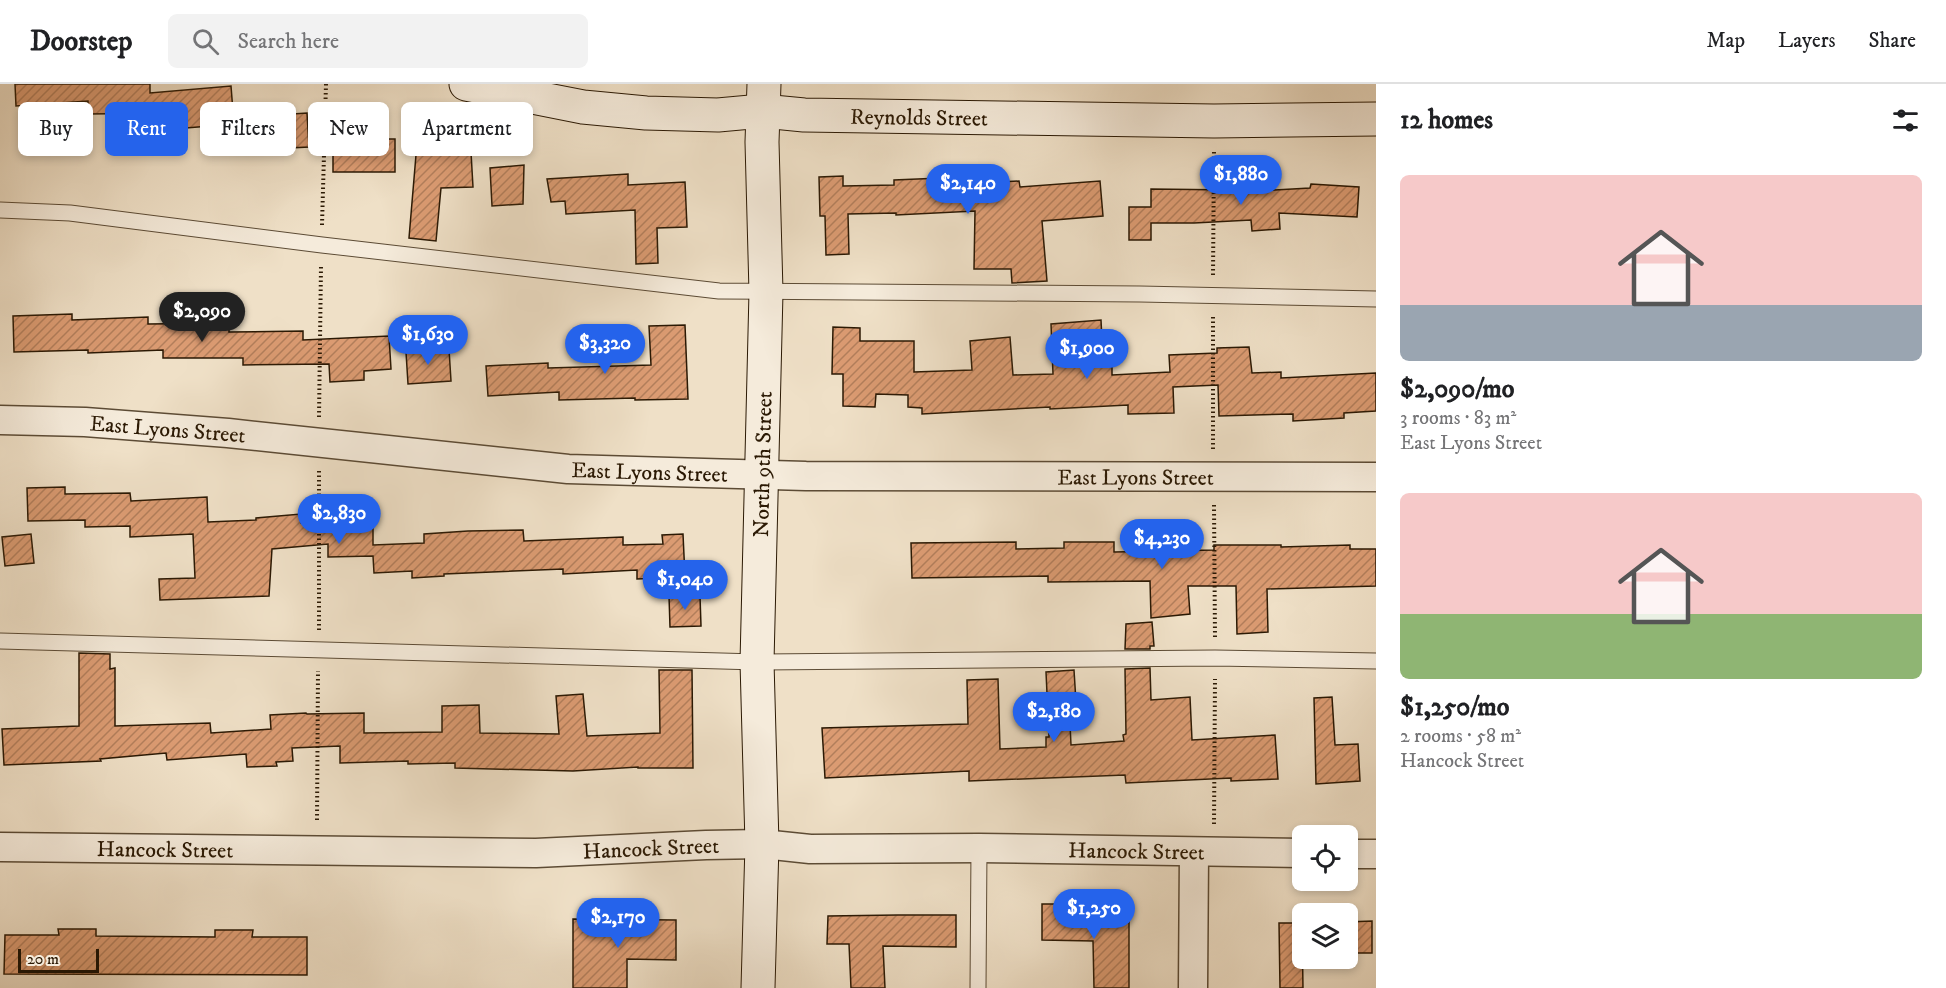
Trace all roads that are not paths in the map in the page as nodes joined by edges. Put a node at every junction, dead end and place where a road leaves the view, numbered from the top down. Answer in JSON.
{"nodes":[{"id":1,"x":466,"y":84,"type":"edge"},
{"id":2,"x":763,"y":97,"type":"edge"},
{"id":3,"x":1376,"y":119,"type":"edge"},
{"id":4,"x":0,"y":210,"type":"edge"},
{"id":5,"x":766,"y":292,"type":"junction"},
{"id":6,"x":1376,"y":299,"type":"edge"},
{"id":7,"x":0,"y":420,"type":"edge"},
{"id":8,"x":761,"y":474,"type":"junction"},
{"id":9,"x":1376,"y":477,"type":"edge"},
{"id":10,"x":0,"y":641,"type":"edge"},
{"id":11,"x":1376,"y":661,"type":"edge"},
{"id":12,"x":757,"y":662,"type":"junction"},
{"id":13,"x":762,"y":844,"type":"junction"},
{"id":14,"x":0,"y":847,"type":"edge"},
{"id":15,"x":979,"y":848,"type":"junction"},
{"id":16,"x":1194,"y":853,"type":"junction"},
{"id":17,"x":1292,"y":853,"type":"edge"},
{"id":18,"x":1358,"y":854,"type":"edge"},
{"id":19,"x":1376,"y":854,"type":"edge"},
{"id":20,"x":758,"y":988,"type":"edge"},
{"id":21,"x":978,"y":988,"type":"edge"},
{"id":22,"x":1193,"y":988,"type":"edge"}],
"edges":[{"from":1,"to":2,"type":"main road","name":"Reynolds Street"},
{"from":2,"to":3,"type":"main road","name":"Reynolds Street"},
{"from":2,"to":5,"type":"main road","name":"North 9th Street"},
{"from":4,"to":5,"type":"lane"},
{"from":5,"to":6,"type":"lane"},
{"from":5,"to":8,"type":"main road","name":"North 9th Street"},
{"from":7,"to":8,"type":"street","name":"East Lyons Street"},
{"from":8,"to":9,"type":"street","name":"East Lyons Street"},
{"from":8,"to":12,"type":"main road","name":"North 9th Street"},
{"from":10,"to":12,"type":"lane"},
{"from":11,"to":12,"type":"lane"},
{"from":12,"to":13,"type":"main road","name":"North 9th Street"},
{"from":13,"to":14,"type":"street","name":"Hancock Street"},
{"from":13,"to":15,"type":"street","name":"Hancock Street"},
{"from":13,"to":20,"type":"main road","name":"North 9th Street"},
{"from":15,"to":16,"type":"street","name":"Hancock Street"},
{"from":15,"to":21,"type":"lane"},
{"from":16,"to":17,"type":"street","name":"Hancock Street"},
{"from":16,"to":22,"type":"street"},
{"from":18,"to":19,"type":"street"}]}
